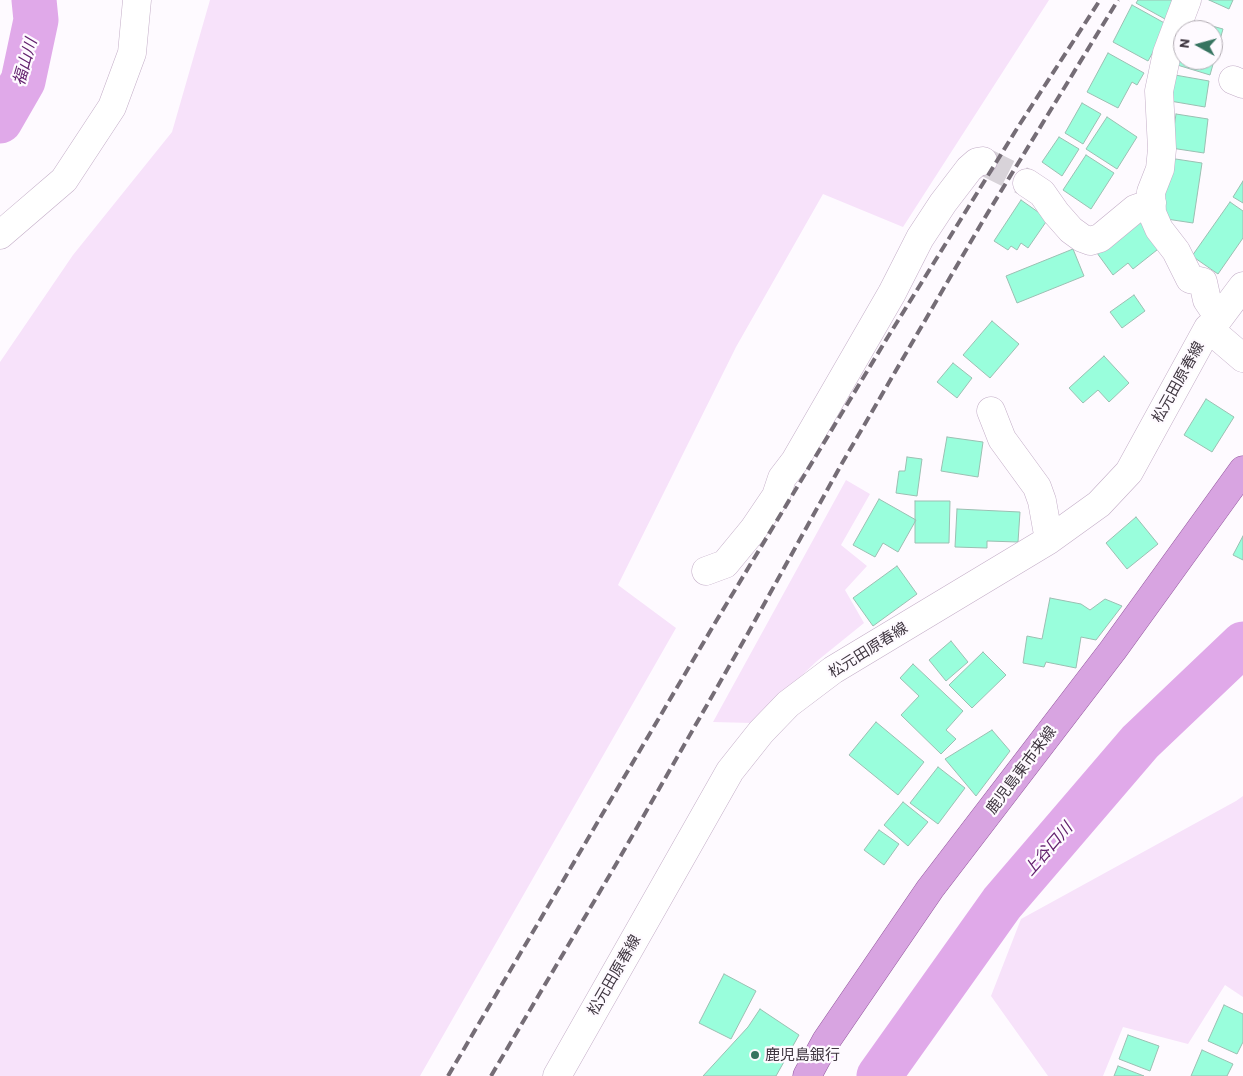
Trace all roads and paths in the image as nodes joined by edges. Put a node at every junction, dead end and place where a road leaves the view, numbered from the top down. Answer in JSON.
{"nodes":[{"id":1,"x":137,"y":0,"type":"edge"},
{"id":2,"x":1187,"y":0,"type":"edge"},
{"id":3,"x":983,"y":161,"type":"dead end"},
{"id":4,"x":1027,"y":184,"type":"tunnel mouth"},
{"id":5,"x":1152,"y":203,"type":"junction"},
{"id":6,"x":0,"y":235,"type":"edge"},
{"id":7,"x":1243,"y":286,"type":"edge"},
{"id":8,"x":1214,"y":323,"type":"junction"},
{"id":9,"x":1243,"y":358,"type":"edge"},
{"id":10,"x":991,"y":411,"type":"dead end"},
{"id":11,"x":1243,"y":470,"type":"edge"},
{"id":12,"x":1049,"y":540,"type":"junction"},
{"id":13,"x":706,"y":571,"type":"dead end"},
{"id":14,"x":557,"y":1076,"type":"edge"},
{"id":15,"x":807,"y":1076,"type":"edge"}],
"edges":[{"from":1,"to":6,"type":"street"},
{"from":2,"to":5,"type":"street"},
{"from":3,"to":13,"type":"street"},
{"from":4,"to":5,"type":"street"},
{"from":5,"to":8,"type":"street"},
{"from":7,"to":8,"type":"street","name":"松元田原春線"},
{"from":8,"to":9,"type":"street"},
{"from":8,"to":12,"type":"street","name":"松元田原春線"},
{"from":10,"to":12,"type":"street"},
{"from":11,"to":15,"type":"main road","name":"鹿児島東市来線"},
{"from":12,"to":14,"type":"street","name":"松元田原春線"}]}
